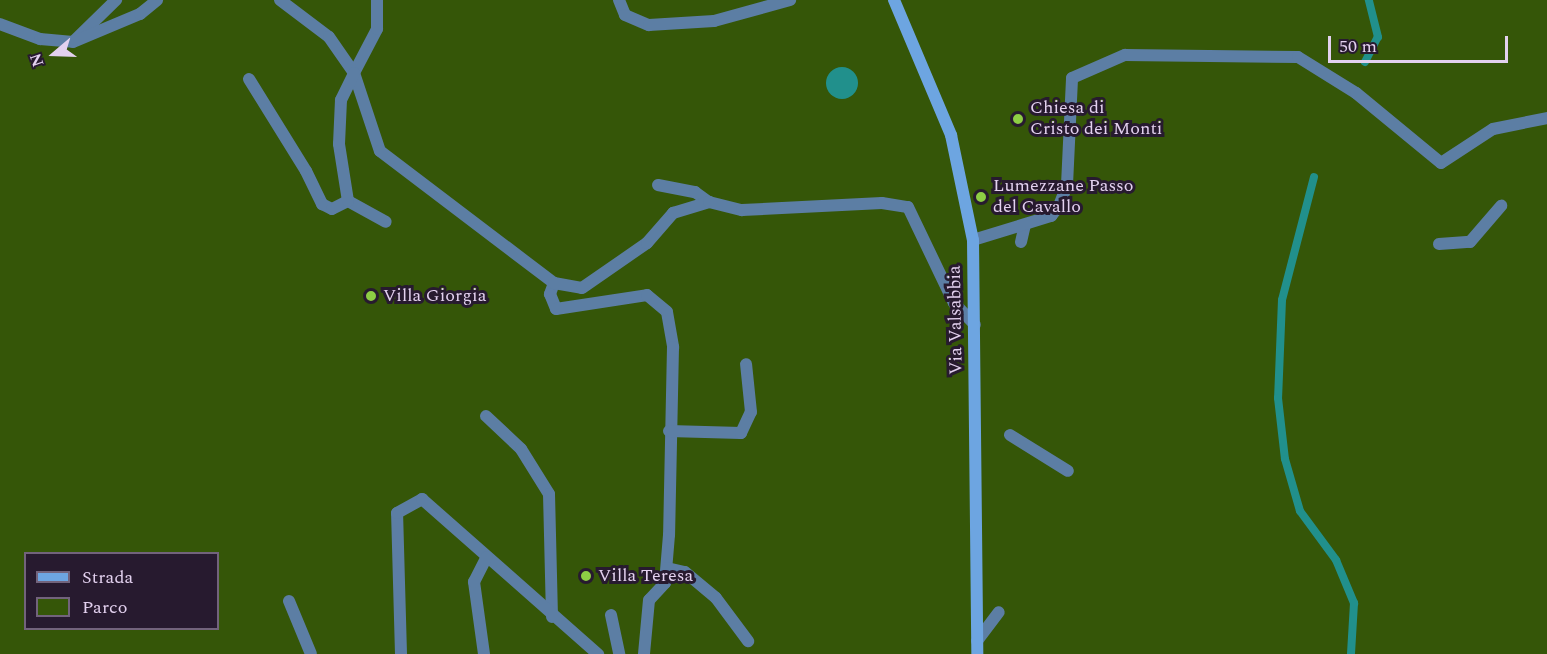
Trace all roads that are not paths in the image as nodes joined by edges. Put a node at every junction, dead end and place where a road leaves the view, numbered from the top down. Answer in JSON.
{"nodes":[{"id":1,"x":116,"y":0,"type":"edge"},
{"id":2,"x":157,"y":0,"type":"edge"},
{"id":3,"x":280,"y":0,"type":"edge"},
{"id":4,"x":377,"y":0,"type":"edge"},
{"id":5,"x":620,"y":0,"type":"edge"},
{"id":6,"x":790,"y":0,"type":"edge"},
{"id":7,"x":894,"y":0,"type":"edge"},
{"id":8,"x":0,"y":24,"type":"edge"},
{"id":9,"x":73,"y":42,"type":"junction"},
{"id":10,"x":354,"y":73,"type":"junction"},
{"id":11,"x":249,"y":80,"type":"dead end"},
{"id":12,"x":1547,"y":118,"type":"edge"},
{"id":13,"x":658,"y":185,"type":"dead end"},
{"id":14,"x":348,"y":201,"type":"junction"},
{"id":15,"x":709,"y":202,"type":"junction"},
{"id":16,"x":1501,"y":207,"type":"dead end"},
{"id":17,"x":386,"y":222,"type":"dead end"},
{"id":18,"x":1025,"y":225,"type":"junction"},
{"id":19,"x":973,"y":240,"type":"junction"},
{"id":20,"x":1021,"y":242,"type":"dead end"},
{"id":21,"x":1439,"y":244,"type":"dead end"},
{"id":22,"x":554,"y":283,"type":"junction"},
{"id":23,"x":975,"y":326,"type":"junction"},
{"id":24,"x":746,"y":364,"type":"dead end"},
{"id":25,"x":486,"y":416,"type":"dead end"},
{"id":26,"x":669,"y":431,"type":"junction"},
{"id":27,"x":1010,"y":435,"type":"dead end"},
{"id":28,"x":1068,"y":471,"type":"dead end"},
{"id":29,"x":487,"y":557,"type":"junction"},
{"id":30,"x":667,"y":568,"type":"junction"},
{"id":31,"x":289,"y":601,"type":"dead end"},
{"id":32,"x":999,"y":612,"type":"dead end"},
{"id":33,"x":611,"y":615,"type":"dead end"},
{"id":34,"x":552,"y":617,"type":"junction"},
{"id":35,"x":748,"y":641,"type":"dead end"},
{"id":36,"x":977,"y":648,"type":"edge"},
{"id":37,"x":311,"y":654,"type":"edge"},
{"id":38,"x":401,"y":654,"type":"edge"},
{"id":39,"x":484,"y":654,"type":"edge"},
{"id":40,"x":598,"y":654,"type":"edge"},
{"id":41,"x":619,"y":654,"type":"edge"},
{"id":42,"x":644,"y":654,"type":"edge"}],
"edges":[{"from":1,"to":9,"type":"street"},
{"from":2,"to":9,"type":"street"},
{"from":3,"to":10,"type":"street"},
{"from":4,"to":10,"type":"street"},
{"from":5,"to":6,"type":"street"},
{"from":7,"to":19,"type":"main road","name":"Via Valsabbia"},
{"from":8,"to":9,"type":"street"},
{"from":10,"to":14,"type":"street"},
{"from":10,"to":22,"type":"street"},
{"from":11,"to":14,"type":"street"},
{"from":12,"to":18,"type":"street"},
{"from":13,"to":15,"type":"street"},
{"from":14,"to":17,"type":"street"},
{"from":15,"to":22,"type":"street"},
{"from":15,"to":23,"type":"street"},
{"from":16,"to":21,"type":"street"},
{"from":18,"to":19,"type":"street"},
{"from":18,"to":20,"type":"street"},
{"from":19,"to":23,"type":"main road","name":"Via Valsabbia"},
{"from":22,"to":26,"type":"street"},
{"from":23,"to":36,"type":"main road","name":"Via Valsabbia"},
{"from":24,"to":26,"type":"street"},
{"from":25,"to":34,"type":"street"},
{"from":26,"to":30,"type":"street"},
{"from":27,"to":28,"type":"street"},
{"from":29,"to":34,"type":"street"},
{"from":29,"to":38,"type":"street"},
{"from":29,"to":39,"type":"street"},
{"from":30,"to":35,"type":"street"},
{"from":30,"to":42,"type":"street"},
{"from":31,"to":37,"type":"street"},
{"from":32,"to":36,"type":"street"},
{"from":33,"to":41,"type":"street"},
{"from":34,"to":40,"type":"street"}]}
